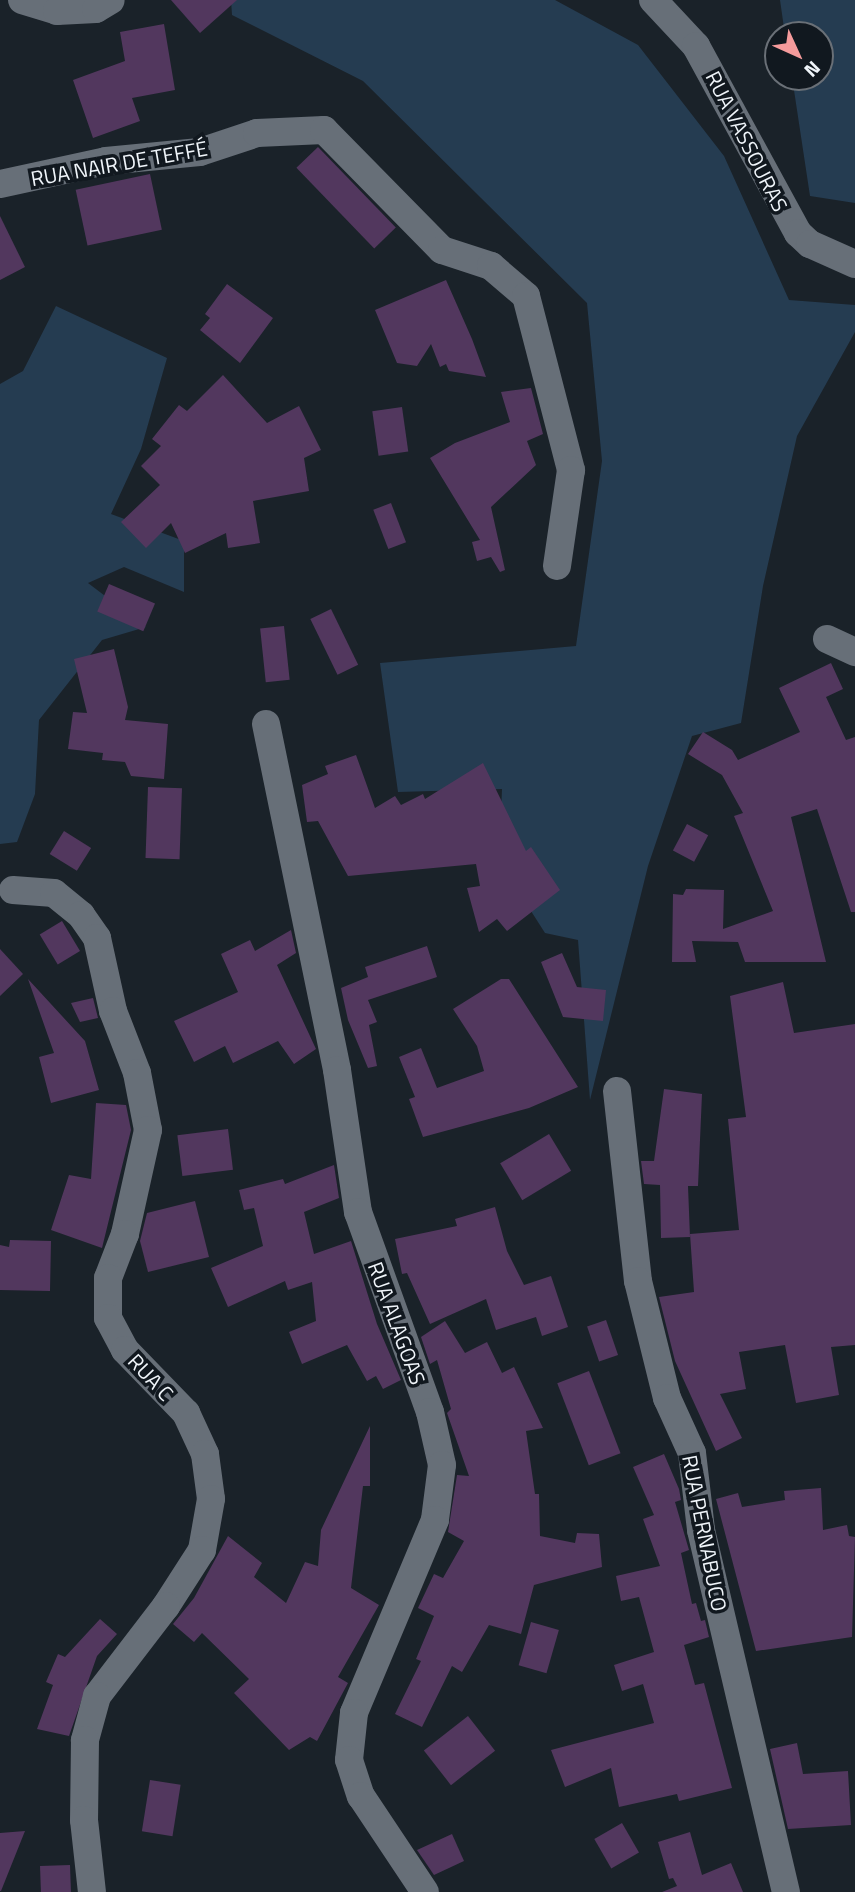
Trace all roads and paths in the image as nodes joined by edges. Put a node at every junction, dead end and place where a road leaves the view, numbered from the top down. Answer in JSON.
{"nodes":[{"id":1,"x":22,"y":0,"type":"edge"},
{"id":2,"x":111,"y":0,"type":"edge"},
{"id":3,"x":653,"y":0,"type":"edge"},
{"id":4,"x":0,"y":184,"type":"edge"},
{"id":5,"x":855,"y":264,"type":"edge"},
{"id":6,"x":557,"y":566,"type":"dead end"},
{"id":7,"x":827,"y":639,"type":"dead end"},
{"id":8,"x":855,"y":652,"type":"edge"},
{"id":9,"x":266,"y":724,"type":"dead end"},
{"id":10,"x":13,"y":890,"type":"dead end"},
{"id":11,"x":617,"y":1091,"type":"dead end"},
{"id":12,"x":92,"y":1892,"type":"edge"},
{"id":13,"x":425,"y":1892,"type":"edge"},
{"id":14,"x":786,"y":1892,"type":"edge"}],
"edges":[{"from":1,"to":2,"type":"street"},
{"from":3,"to":5,"type":"street","name":"RUA VASSOURAS"},
{"from":4,"to":6,"type":"street","name":"RUA NAIR DE TEFFÉ"},
{"from":7,"to":8,"type":"street"},
{"from":9,"to":13,"type":"street","name":"RUA ALAGOAS"},
{"from":10,"to":12,"type":"street","name":"RUA C"},
{"from":11,"to":14,"type":"street","name":"RUA PERNABUCO"}]}
